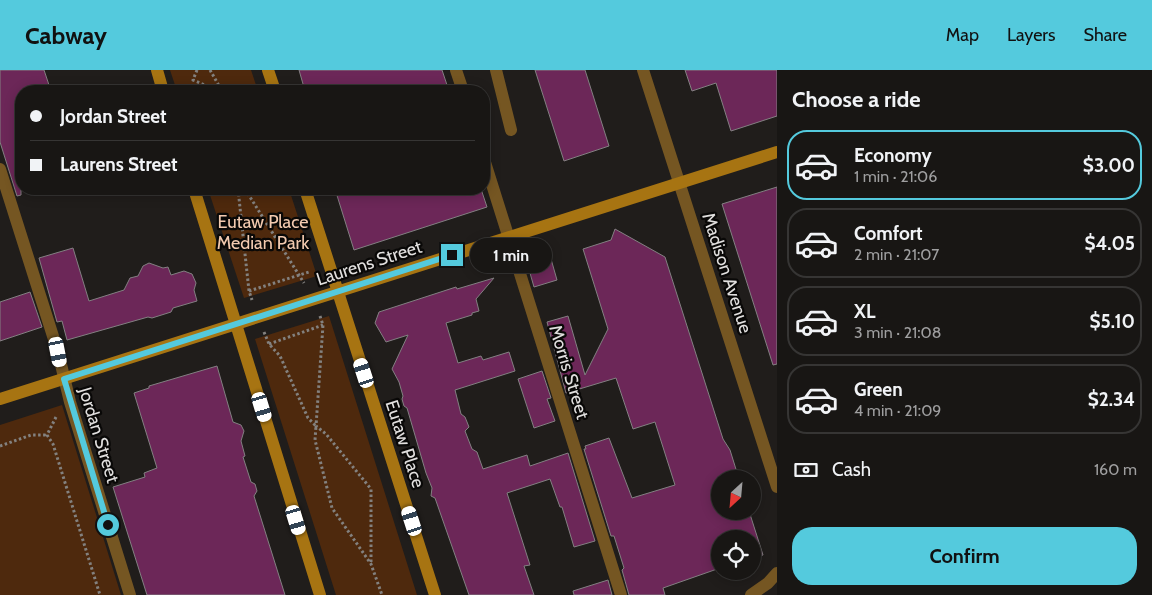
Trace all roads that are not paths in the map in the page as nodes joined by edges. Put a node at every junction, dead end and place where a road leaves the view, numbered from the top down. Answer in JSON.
{"nodes":[{"id":1,"x":157,"y":70,"type":"edge"},
{"id":2,"x":268,"y":70,"type":"edge"},
{"id":3,"x":456,"y":70,"type":"edge"},
{"id":4,"x":496,"y":70,"type":"edge"},
{"id":5,"x":643,"y":70,"type":"edge"},
{"id":6,"x":162,"y":85,"type":"edge"},
{"id":7,"x":273,"y":85,"type":"edge"},
{"id":8,"x":461,"y":85,"type":"edge"},
{"id":9,"x":511,"y":130,"type":"dead end"},
{"id":10,"x":777,"y":152,"type":"edge"},
{"id":11,"x":0,"y":169,"type":"edge"},
{"id":12,"x":490,"y":178,"type":"edge"},
{"id":13,"x":680,"y":183,"type":"junction"},
{"id":14,"x":196,"y":195,"type":"edge"},
{"id":15,"x":307,"y":195,"type":"edge"},
{"id":16,"x":508,"y":237,"type":"junction"},
{"id":17,"x":338,"y":291,"type":"junction"},
{"id":18,"x":236,"y":324,"type":"junction"},
{"id":19,"x":64,"y":379,"type":"junction"},
{"id":20,"x":0,"y":399,"type":"edge"},
{"id":21,"x":777,"y":487,"type":"edge"},
{"id":22,"x":777,"y":573,"type":"edge"},
{"id":23,"x":130,"y":595,"type":"edge"},
{"id":24,"x":320,"y":595,"type":"edge"},
{"id":25,"x":435,"y":595,"type":"edge"},
{"id":26,"x":621,"y":595,"type":"edge"},
{"id":27,"x":751,"y":595,"type":"edge"}],
"edges":[{"from":1,"to":6,"type":"street"},
{"from":2,"to":7,"type":"street"},
{"from":3,"to":8,"type":"street"},
{"from":4,"to":9,"type":"street"},
{"from":5,"to":13,"type":"street","name":"Madison Avenue"},
{"from":10,"to":13,"type":"street","name":"Laurens Street"},
{"from":11,"to":19,"type":"street","name":"Jordan Street"},
{"from":12,"to":16,"type":"street","name":"Morris Street"},
{"from":13,"to":16,"type":"street","name":"Laurens Street"},
{"from":13,"to":21,"type":"street","name":"Madison Avenue"},
{"from":14,"to":18,"type":"street"},
{"from":15,"to":17,"type":"street","name":"Eutaw Place"},
{"from":16,"to":17,"type":"street","name":"Laurens Street"},
{"from":16,"to":26,"type":"street","name":"Morris Street"},
{"from":17,"to":18,"type":"street","name":"Laurens Street"},
{"from":17,"to":25,"type":"street","name":"Eutaw Place"},
{"from":18,"to":19,"type":"street","name":"Laurens Street"},
{"from":18,"to":24,"type":"street"},
{"from":19,"to":20,"type":"street","name":"Laurens Street"},
{"from":19,"to":23,"type":"street","name":"Jordan Street"},
{"from":22,"to":27,"type":"street"}]}
